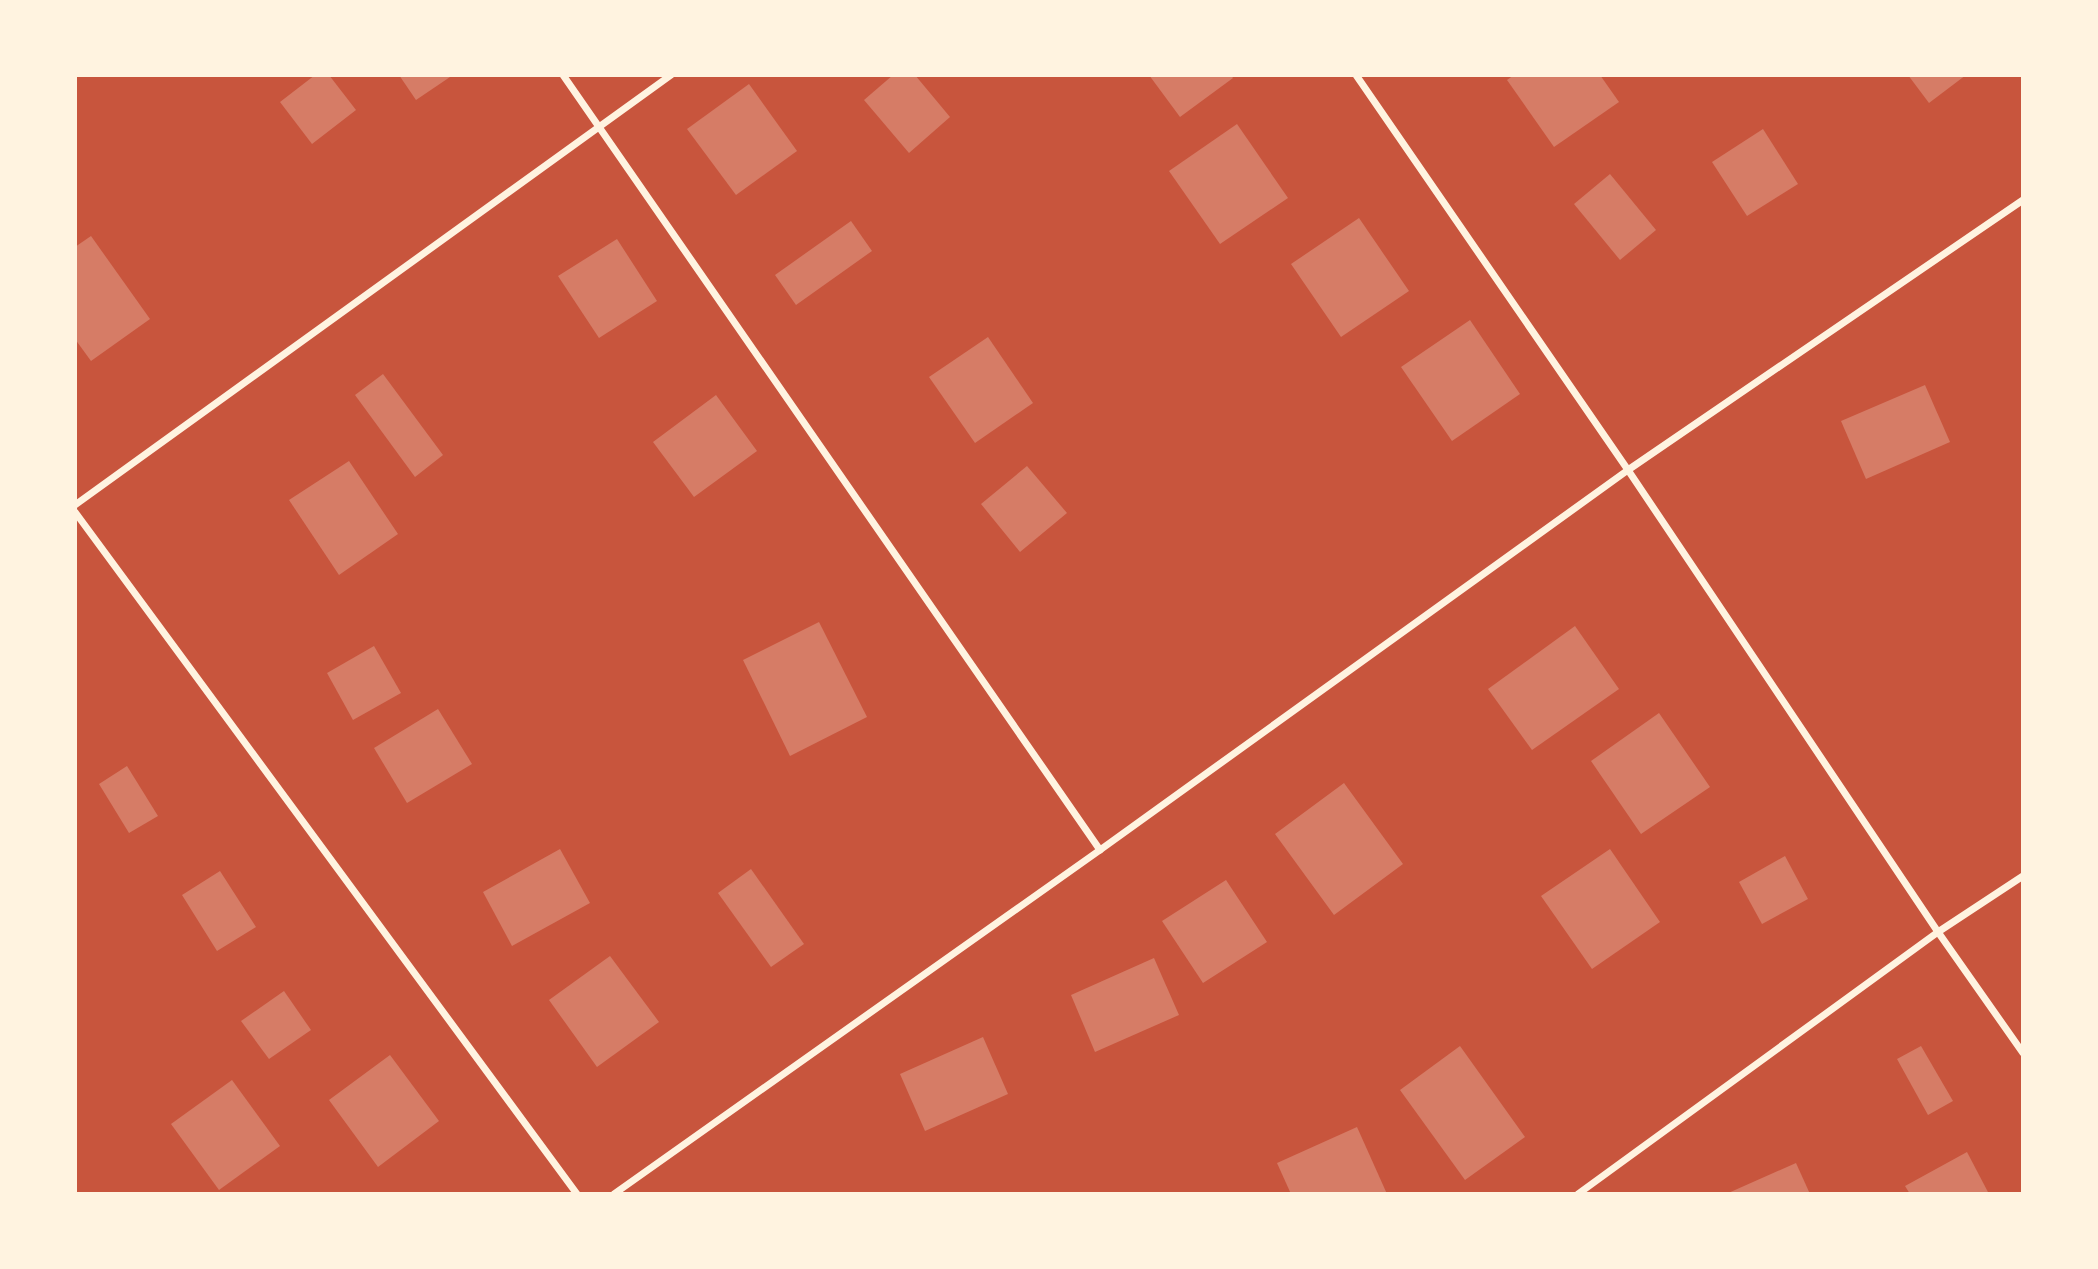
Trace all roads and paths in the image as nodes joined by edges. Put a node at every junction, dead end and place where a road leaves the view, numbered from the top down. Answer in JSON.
{"nodes":[{"id":1,"x":563,"y":75,"type":"edge"},
{"id":2,"x":671,"y":75,"type":"edge"},
{"id":3,"x":1356,"y":75,"type":"edge"},
{"id":4,"x":598,"y":127,"type":"junction"},
{"id":5,"x":2023,"y":200,"type":"edge"},
{"id":6,"x":1628,"y":470,"type":"junction"},
{"id":7,"x":75,"y":505,"type":"edge"},
{"id":8,"x":75,"y":512,"type":"edge"},
{"id":9,"x":1100,"y":850,"type":"junction"},
{"id":10,"x":2023,"y":876,"type":"edge"},
{"id":11,"x":1938,"y":932,"type":"junction"},
{"id":12,"x":2023,"y":1053,"type":"edge"},
{"id":13,"x":578,"y":1194,"type":"edge"},
{"id":14,"x":614,"y":1194,"type":"edge"},
{"id":15,"x":1578,"y":1194,"type":"edge"}],
"edges":[{"from":1,"to":4,"type":"street"},
{"from":2,"to":4,"type":"street"},
{"from":3,"to":6,"type":"street"},
{"from":4,"to":7,"type":"street"},
{"from":4,"to":9,"type":"street"},
{"from":5,"to":6,"type":"street"},
{"from":6,"to":9,"type":"street"},
{"from":6,"to":11,"type":"street"},
{"from":8,"to":13,"type":"street"},
{"from":9,"to":14,"type":"street"},
{"from":10,"to":11,"type":"street"},
{"from":11,"to":12,"type":"street"},
{"from":11,"to":15,"type":"street"}]}
